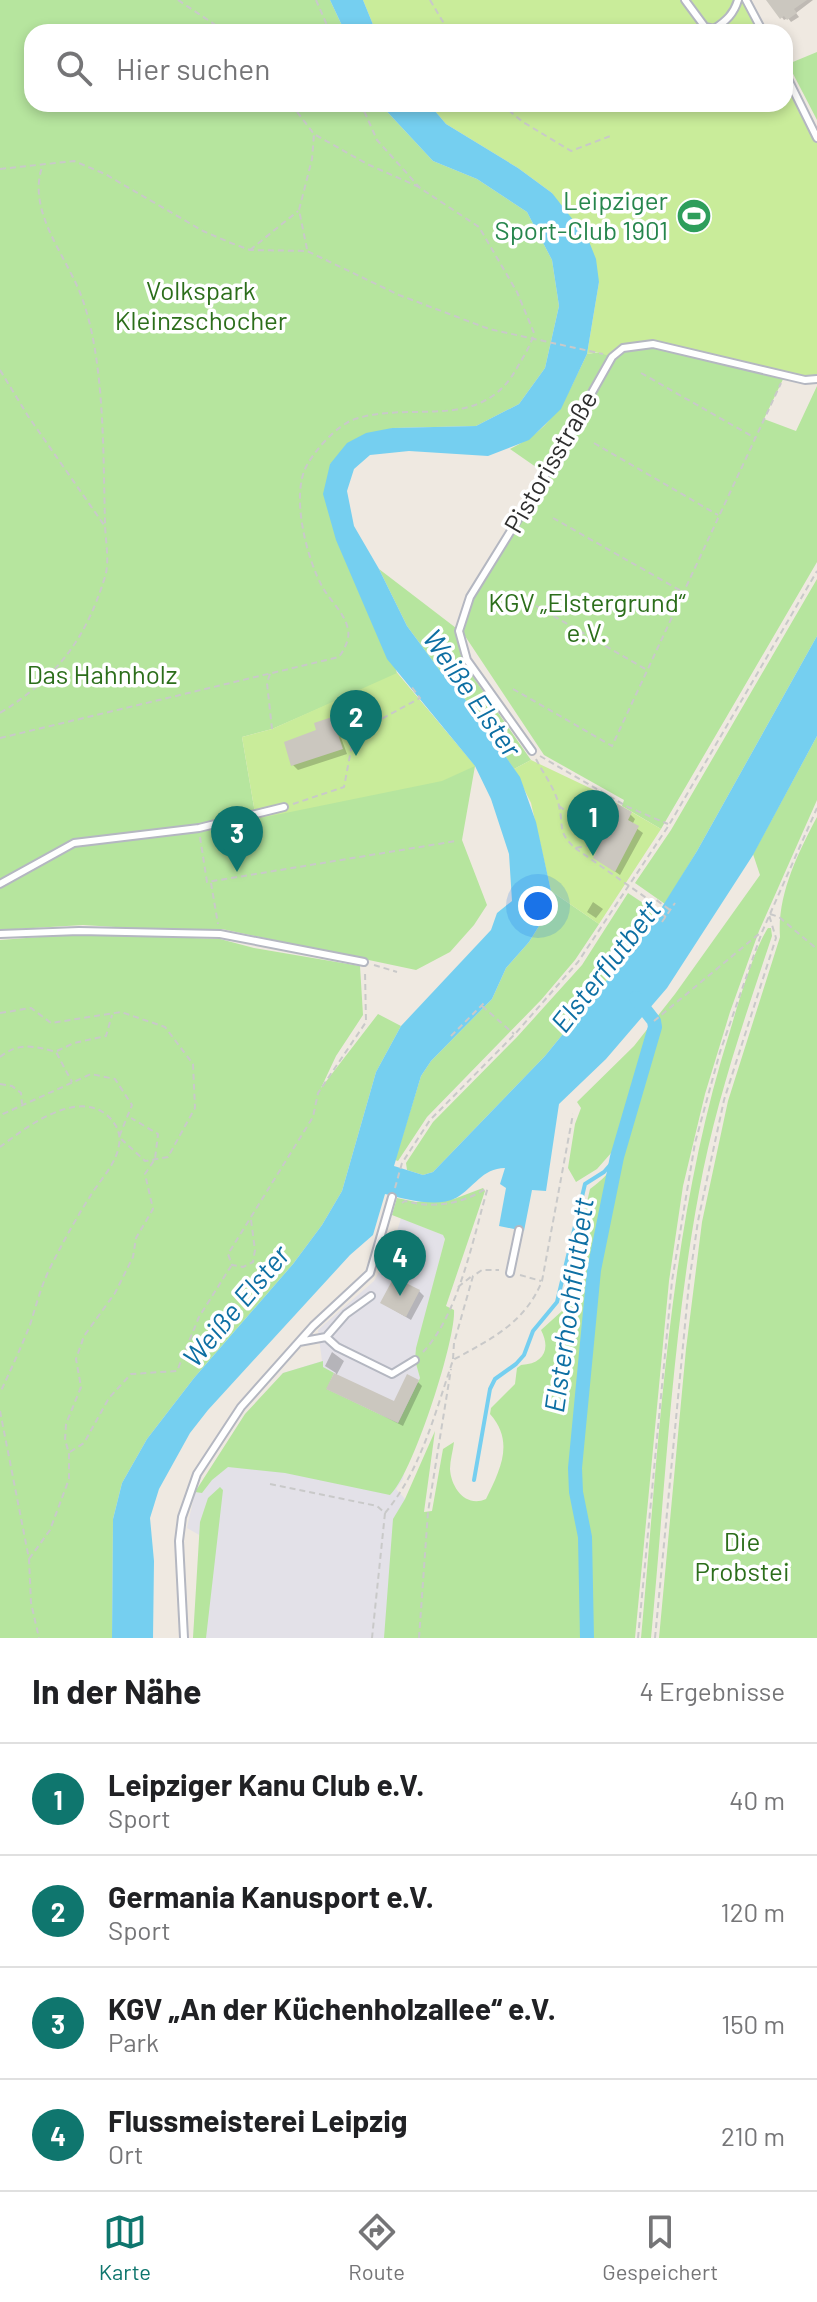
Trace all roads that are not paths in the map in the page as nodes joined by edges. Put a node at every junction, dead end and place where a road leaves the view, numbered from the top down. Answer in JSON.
{"nodes":[{"id":1,"x":685,"y":0,"type":"edge"},
{"id":2,"x":738,"y":0,"type":"edge"},
{"id":3,"x":746,"y":0,"type":"edge"},
{"id":4,"x":703,"y":24,"type":"edge"},
{"id":5,"x":723,"y":24,"type":"edge"},
{"id":6,"x":759,"y":24,"type":"edge"},
{"id":7,"x":793,"y":89,"type":"edge"},
{"id":8,"x":817,"y":138,"type":"edge"},
{"id":9,"x":817,"y":379,"type":"edge"},
{"id":10,"x":532,"y":751,"type":"road end"},
{"id":11,"x":284,"y":807,"type":"road end"},
{"id":12,"x":0,"y":884,"type":"edge"},
{"id":13,"x":0,"y":934,"type":"edge"},
{"id":14,"x":364,"y":962,"type":"road end"},
{"id":15,"x":392,"y":1197,"type":"road end"},
{"id":16,"x":519,"y":1230,"type":"dead end"},
{"id":17,"x":510,"y":1273,"type":"road end"},
{"id":18,"x":371,"y":1296,"type":"dead end"},
{"id":19,"x":326,"y":1337,"type":"junction"},
{"id":20,"x":299,"y":1342,"type":"junction"},
{"id":21,"x":415,"y":1360,"type":"road end"},
{"id":22,"x":184,"y":1638,"type":"edge"}],
"edges":[{"from":1,"to":4,"type":"lane"},
{"from":2,"to":5,"type":"lane"},
{"from":3,"to":6,"type":"lane"},
{"from":7,"to":8,"type":"lane"},
{"from":9,"to":10,"type":"lane","name":"Pistorisstraße"},
{"from":11,"to":12,"type":"lane"},
{"from":13,"to":14,"type":"lane"},
{"from":15,"to":20,"type":"lane"},
{"from":16,"to":17,"type":"lane"},
{"from":18,"to":19,"type":"lane"},
{"from":19,"to":20,"type":"lane"},
{"from":19,"to":21,"type":"lane"},
{"from":20,"to":22,"type":"lane"}]}
